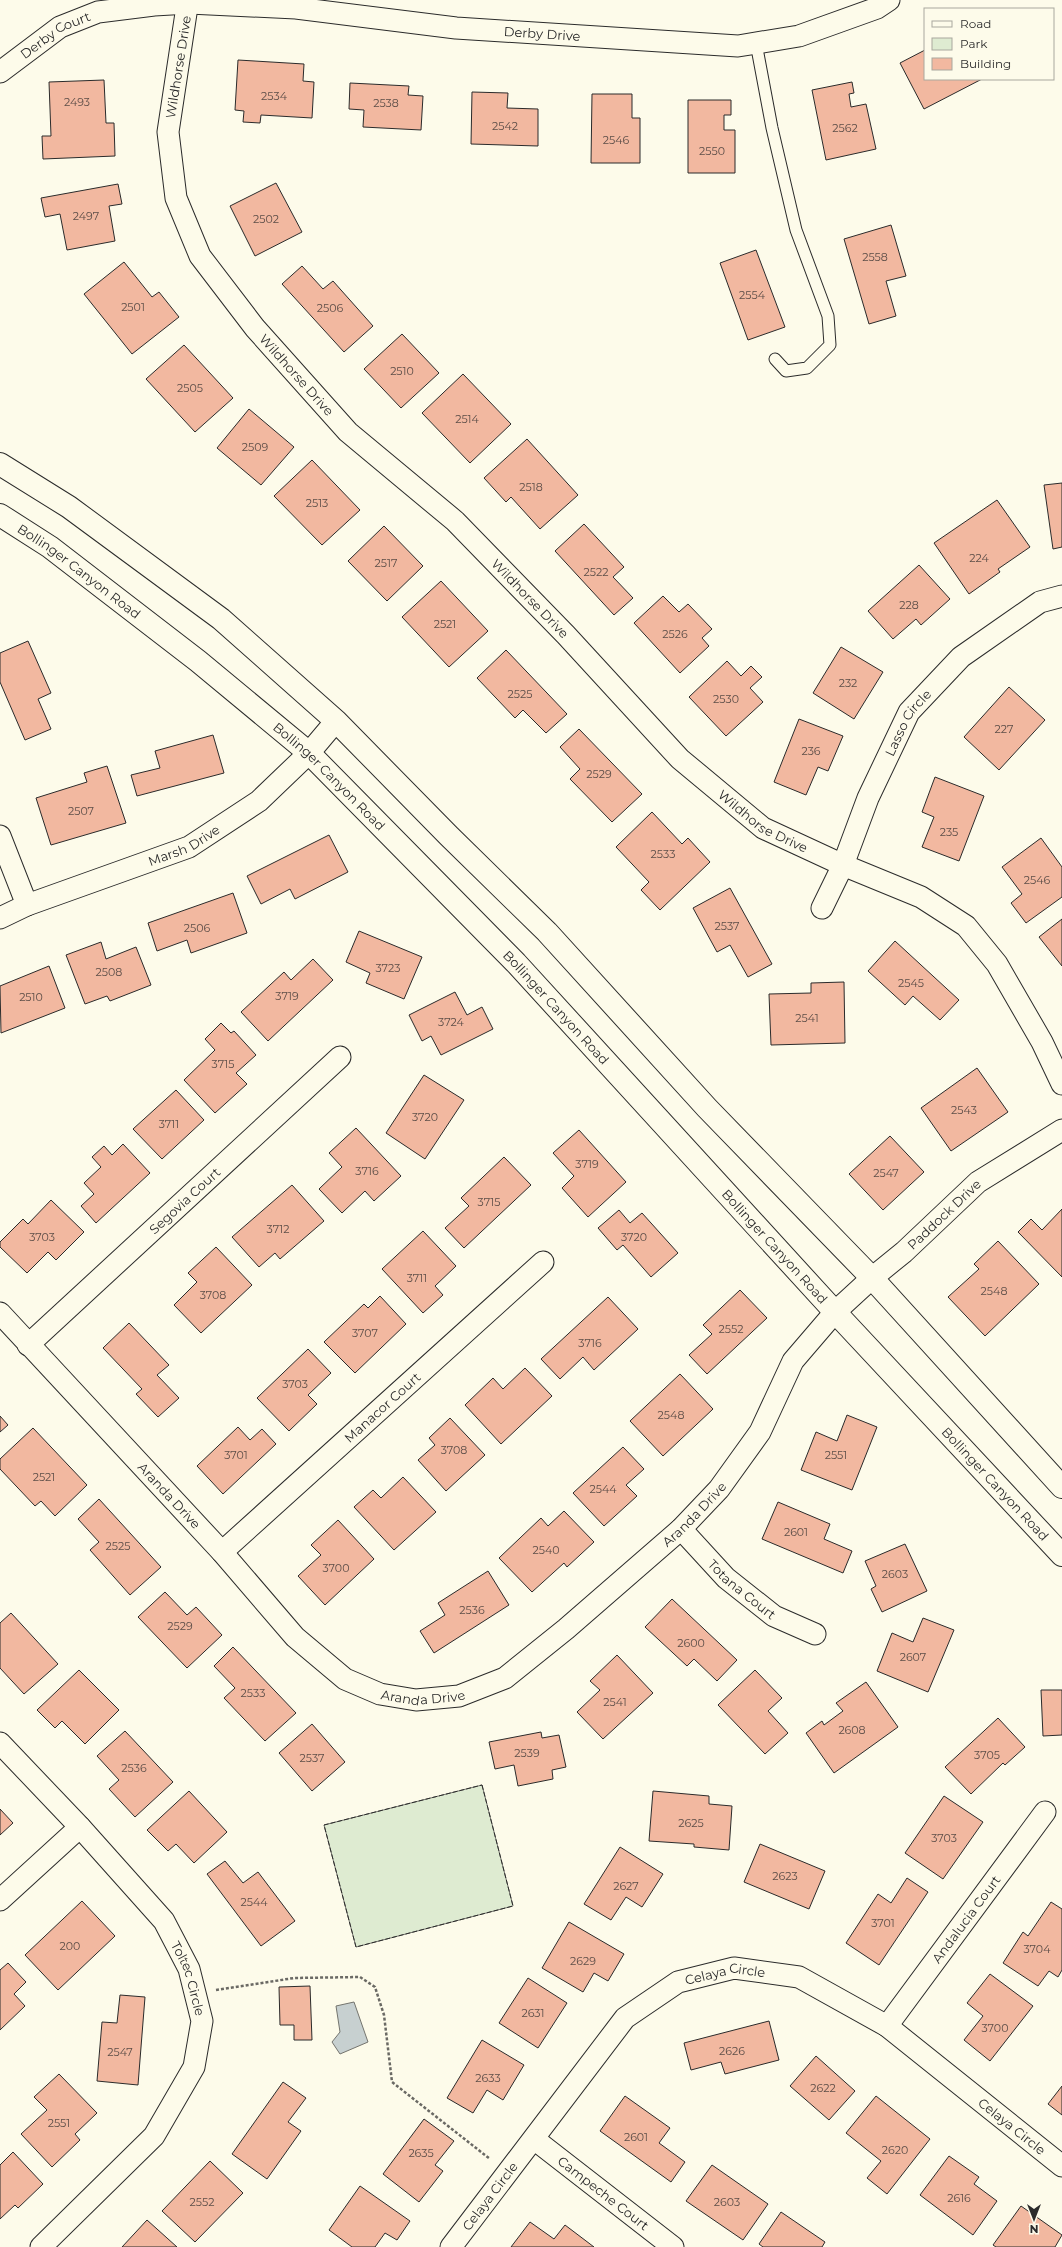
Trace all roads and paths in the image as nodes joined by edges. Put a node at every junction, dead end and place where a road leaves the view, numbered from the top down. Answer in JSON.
{"nodes":[{"id":1,"x":889,"y":0,"type":"edge"},
{"id":2,"x":188,"y":2,"type":"edge"},
{"id":3,"x":756,"y":43,"type":"junction"},
{"id":4,"x":0,"y":72,"type":"edge"},
{"id":5,"x":775,"y":359,"type":"dead end"},
{"id":6,"x":0,"y":464,"type":"edge"},
{"id":7,"x":0,"y":515,"type":"edge"},
{"id":8,"x":1062,"y":596,"type":"edge"},
{"id":9,"x":336,"y":721,"type":"junction"},
{"id":10,"x":308,"y":753,"type":"junction"},
{"id":11,"x":0,"y":836,"type":"edge"},
{"id":12,"x":843,"y":865,"type":"junction"},
{"id":13,"x":27,"y":905,"type":"junction"},
{"id":14,"x":822,"y":908,"type":"dead end"},
{"id":15,"x":0,"y":918,"type":"edge"},
{"id":16,"x":340,"y":1057,"type":"dead end"},
{"id":17,"x":1062,"y":1084,"type":"edge"},
{"id":18,"x":1062,"y":1130,"type":"edge"},
{"id":19,"x":543,"y":1262,"type":"dead end"},
{"id":20,"x":872,"y":1278,"type":"junction"},
{"id":21,"x":835,"y":1312,"type":"junction"},
{"id":22,"x":0,"y":1313,"type":"edge"},
{"id":23,"x":28,"y":1345,"type":"junction"},
{"id":24,"x":1062,"y":1487,"type":"edge"},
{"id":25,"x":681,"y":1529,"type":"junction"},
{"id":26,"x":222,"y":1552,"type":"junction"},
{"id":27,"x":1062,"y":1555,"type":"edge"},
{"id":28,"x":815,"y":1634,"type":"dead end"},
{"id":29,"x":0,"y":1743,"type":"edge"},
{"id":30,"x":1045,"y":1812,"type":"dead end"},
{"id":31,"x":80,"y":1827,"type":"junction"},
{"id":32,"x":0,"y":1900,"type":"edge"},
{"id":33,"x":195,"y":1993,"type":"junction"},
{"id":34,"x":887,"y":2026,"type":"junction"},
{"id":35,"x":534,"y":2139,"type":"junction"},
{"id":36,"x":1062,"y":2166,"type":"edge"},
{"id":37,"x":508,"y":2173,"type":"junction"},
{"id":38,"x":41,"y":2247,"type":"edge"},
{"id":39,"x":451,"y":2247,"type":"edge"},
{"id":40,"x":674,"y":2247,"type":"edge"}],
"edges":[{"from":1,"to":3,"type":"street","name":"Derby Drive"},
{"from":2,"to":3,"type":"street","name":"Derby Drive"},
{"from":2,"to":4,"type":"street","name":"Derby Court"},
{"from":2,"to":12,"type":"street","name":"Wildhorse Drive"},
{"from":3,"to":5,"type":"lane"},
{"from":6,"to":9,"type":"main road"},
{"from":7,"to":10,"type":"main road","name":"Bollinger Canyon Road"},
{"from":8,"to":12,"type":"street","name":"Lasso Circle"},
{"from":9,"to":10,"type":"street","name":"Marsh Drive"},
{"from":9,"to":20,"type":"main road"},
{"from":10,"to":13,"type":"street","name":"Marsh Drive"},
{"from":10,"to":21,"type":"main road","name":"Bollinger Canyon Road"},
{"from":11,"to":13,"type":"street"},
{"from":12,"to":14,"type":"street","name":"Lasso Circle"},
{"from":12,"to":17,"type":"street","name":"Wildhorse Drive"},
{"from":13,"to":15,"type":"street","name":"Marsh Drive"},
{"from":16,"to":23,"type":"street","name":"Segovia Court"},
{"from":18,"to":20,"type":"street","name":"Paddock Drive"},
{"from":19,"to":26,"type":"street","name":"Manacor Court"},
{"from":20,"to":21,"type":"street","name":"Paddock Drive"},
{"from":20,"to":24,"type":"main road"},
{"from":21,"to":25,"type":"street","name":"Aranda Drive"},
{"from":21,"to":27,"type":"main road","name":"Bollinger Canyon Road"},
{"from":22,"to":23,"type":"street","name":"Aranda Drive"},
{"from":23,"to":26,"type":"street","name":"Aranda Drive"},
{"from":25,"to":26,"type":"street","name":"Aranda Drive"},
{"from":25,"to":28,"type":"street","name":"Totana Court"},
{"from":29,"to":31,"type":"street","name":"Toltec Circle"},
{"from":30,"to":34,"type":"street","name":"Andalucia Court"},
{"from":31,"to":32,"type":"street"},
{"from":31,"to":33,"type":"street","name":"Toltec Circle"},
{"from":33,"to":37,"type":"path"},
{"from":33,"to":38,"type":"street","name":"Toltec Circle"},
{"from":34,"to":35,"type":"street","name":"Celaya Circle"},
{"from":34,"to":36,"type":"street","name":"Celaya Circle"},
{"from":35,"to":37,"type":"street","name":"Celaya Circle"},
{"from":35,"to":40,"type":"street","name":"Campeche Court"},
{"from":37,"to":39,"type":"street","name":"Celaya Circle"}]}
